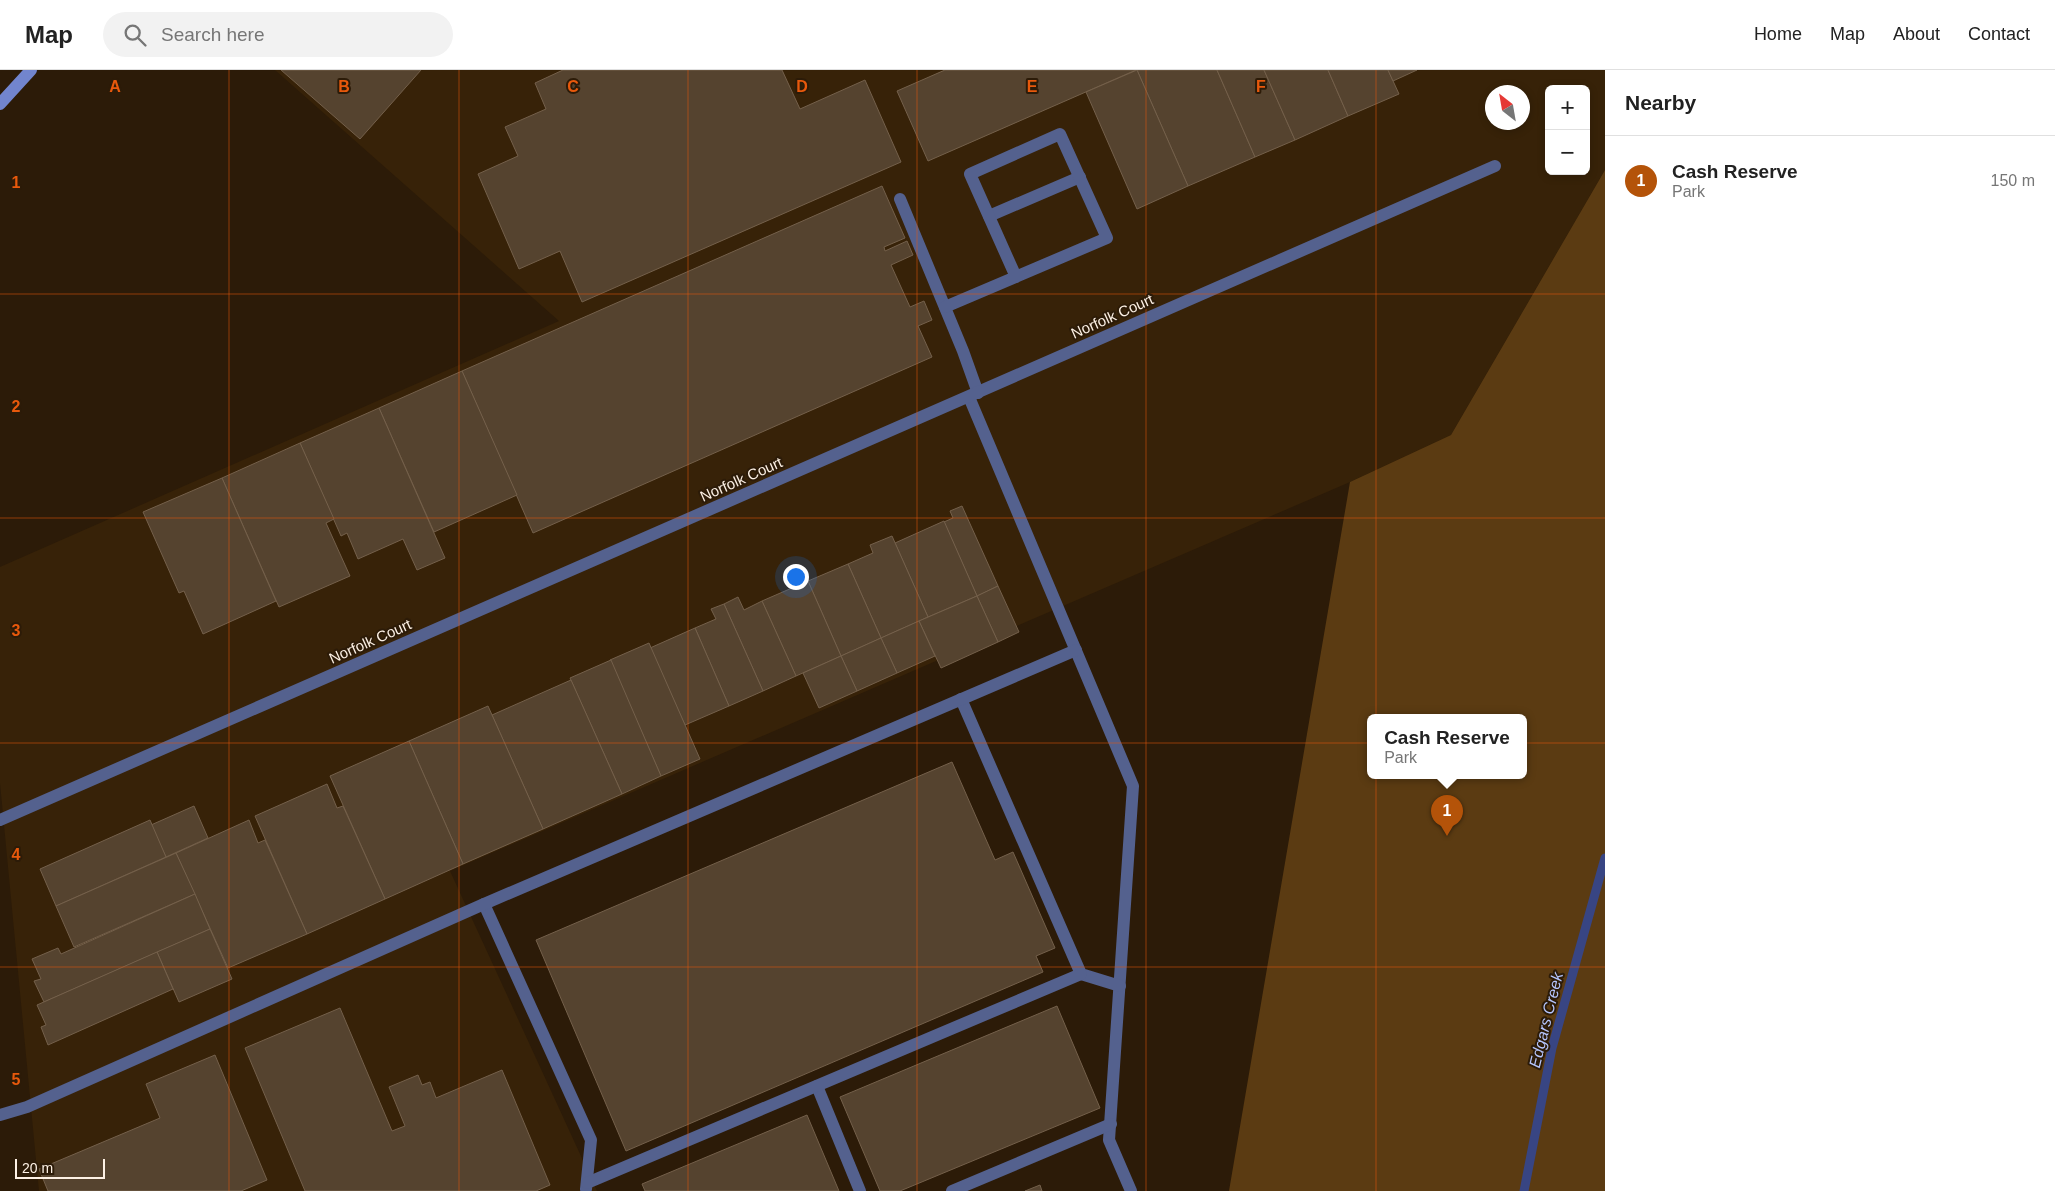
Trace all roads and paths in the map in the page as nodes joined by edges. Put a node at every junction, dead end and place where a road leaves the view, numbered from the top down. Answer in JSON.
{"nodes":[{"id":1,"x":31,"y":70,"type":"edge"},
{"id":2,"x":0,"y":104,"type":"edge"},
{"id":3,"x":1495,"y":166,"type":"dead end"},
{"id":4,"x":1080,"y":177,"type":"junction"},
{"id":5,"x":900,"y":200,"type":"dead end"},
{"id":6,"x":989,"y":216,"type":"junction"},
{"id":7,"x":1016,"y":277,"type":"junction"},
{"id":8,"x":945,"y":307,"type":"junction"},
{"id":9,"x":974,"y":395,"type":"junction"},
{"id":10,"x":1076,"y":650,"type":"junction"},
{"id":11,"x":961,"y":699,"type":"junction"},
{"id":12,"x":0,"y":820,"type":"edge"},
{"id":13,"x":484,"y":904,"type":"junction"},
{"id":14,"x":1081,"y":974,"type":"junction"},
{"id":15,"x":1120,"y":986,"type":"junction"},
{"id":16,"x":817,"y":1086,"type":"junction"},
{"id":17,"x":0,"y":1115,"type":"edge"},
{"id":18,"x":1111,"y":1124,"type":"junction"},
{"id":19,"x":586,"y":1187,"type":"edge"},
{"id":20,"x":860,"y":1191,"type":"edge"},
{"id":21,"x":952,"y":1191,"type":"edge"},
{"id":22,"x":1131,"y":1191,"type":"edge"}],
"edges":[{"from":1,"to":2,"type":"street"},
{"from":3,"to":9,"type":"street","name":"Norfolk Court"},
{"from":4,"to":6,"type":"street"},
{"from":4,"to":6,"type":"street"},
{"from":4,"to":7,"type":"street"},
{"from":5,"to":8,"type":"street"},
{"from":6,"to":7,"type":"street"},
{"from":7,"to":8,"type":"street"},
{"from":8,"to":9,"type":"street"},
{"from":9,"to":10,"type":"street"},
{"from":9,"to":12,"type":"street","name":"Norfolk Court"},
{"from":10,"to":11,"type":"street"},
{"from":10,"to":15,"type":"street"},
{"from":11,"to":13,"type":"street"},
{"from":11,"to":14,"type":"street"},
{"from":13,"to":17,"type":"street"},
{"from":13,"to":19,"type":"street"},
{"from":14,"to":15,"type":"street"},
{"from":14,"to":16,"type":"street"},
{"from":15,"to":18,"type":"street"},
{"from":16,"to":19,"type":"street"},
{"from":16,"to":20,"type":"street"},
{"from":18,"to":21,"type":"street"},
{"from":18,"to":22,"type":"street"}]}
